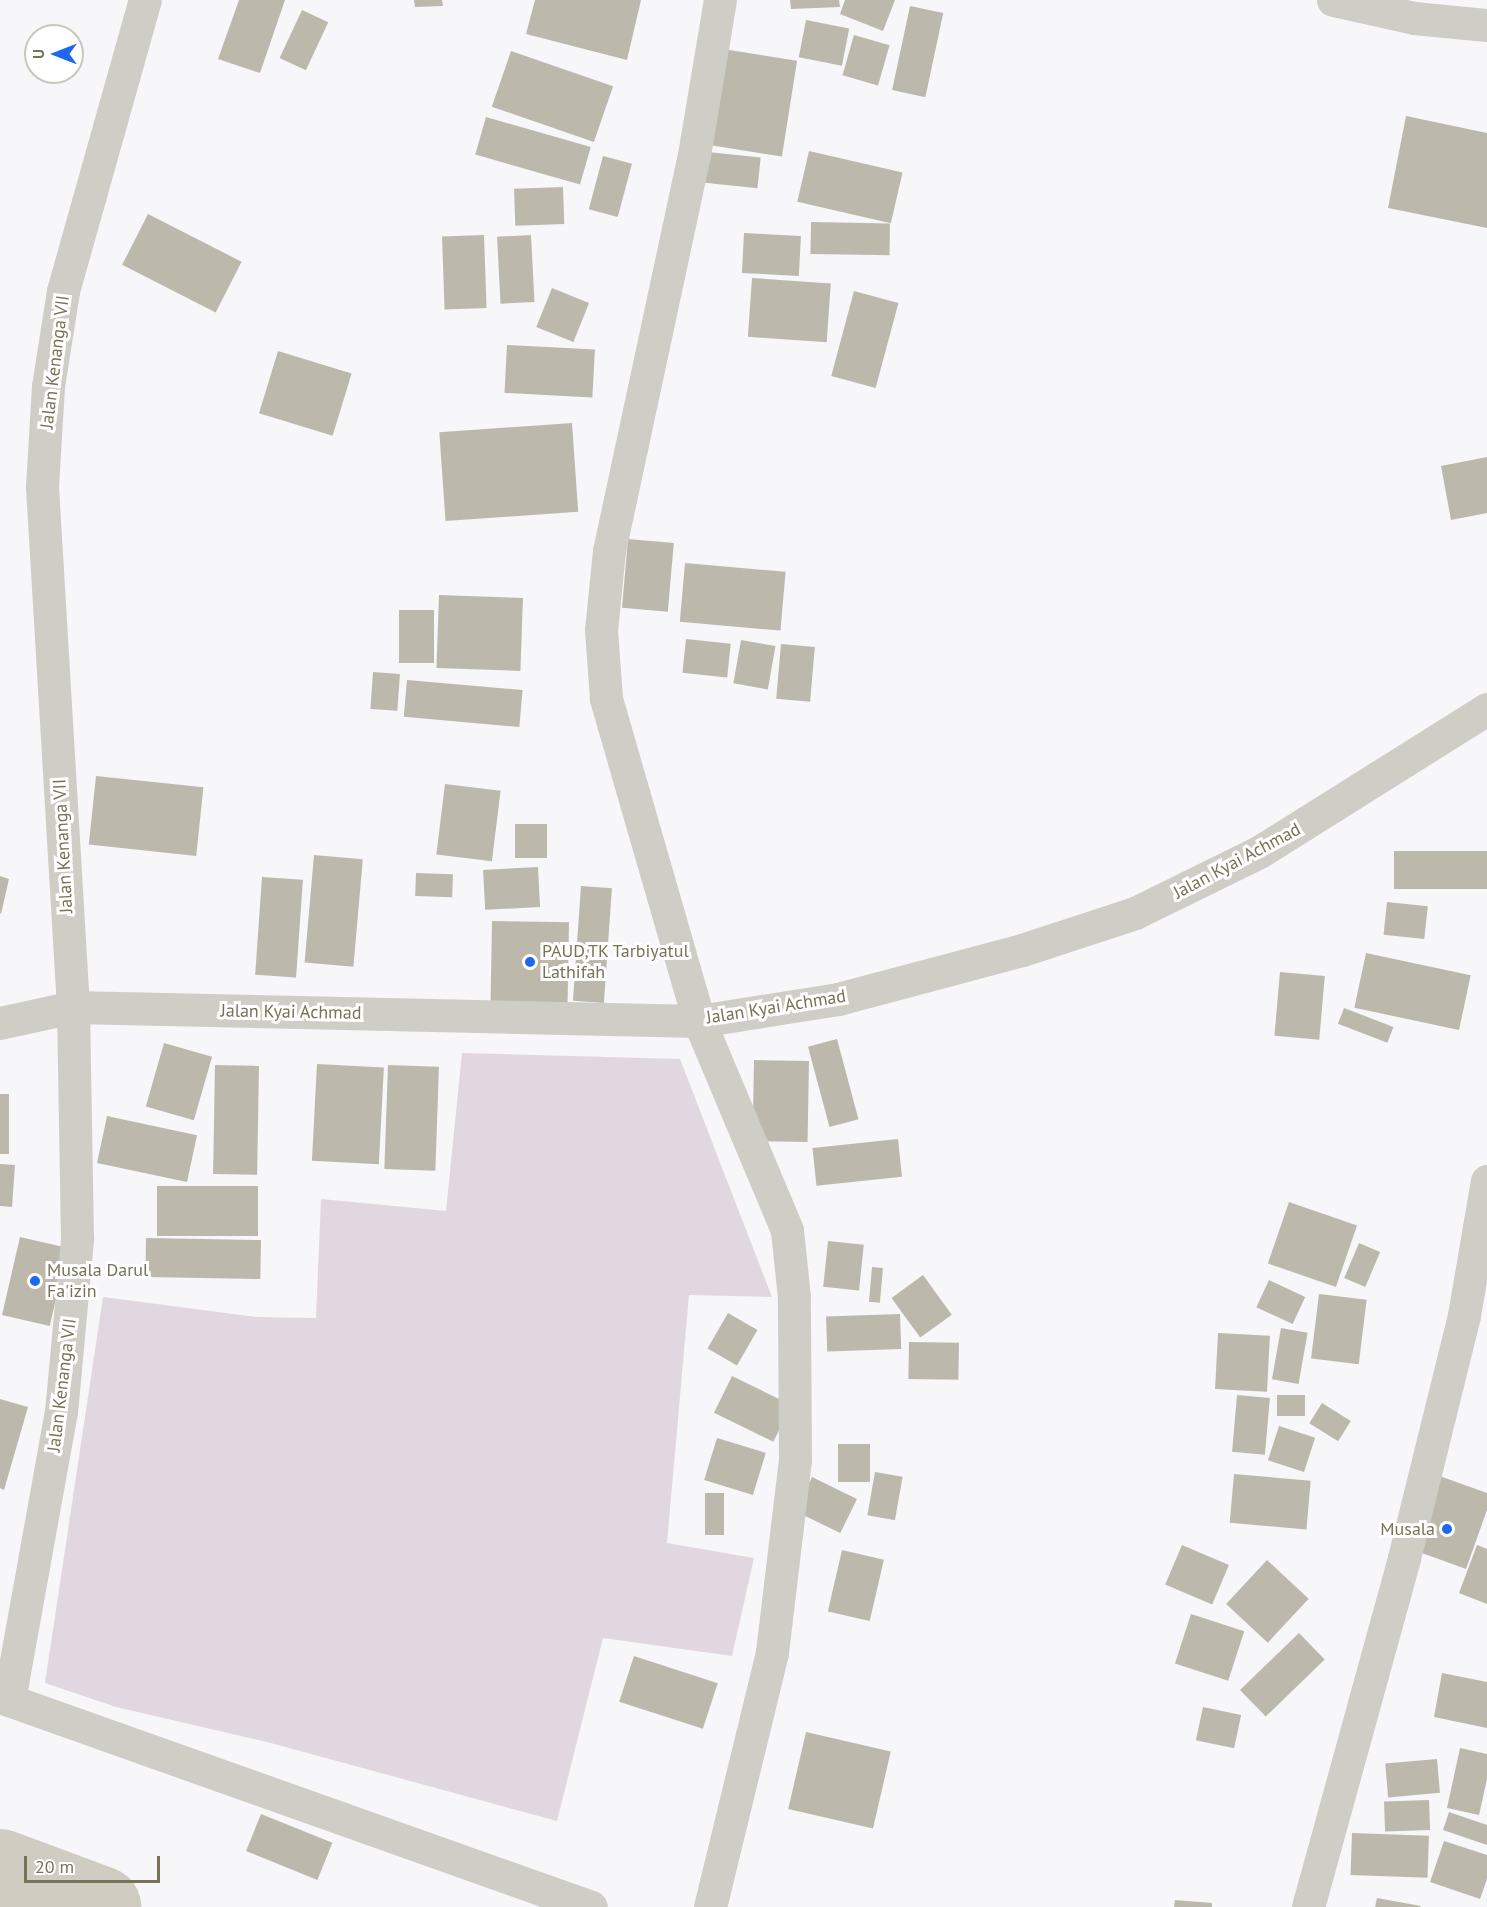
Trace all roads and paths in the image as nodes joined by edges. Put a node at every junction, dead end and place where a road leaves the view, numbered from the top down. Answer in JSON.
{"nodes":[{"id":1,"x":145,"y":0,"type":"edge"},
{"id":2,"x":720,"y":0,"type":"edge"},
{"id":3,"x":1333,"y":0,"type":"edge"},
{"id":4,"x":1487,"y":25,"type":"edge"},
{"id":5,"x":1487,"y":709,"type":"edge"},
{"id":6,"x":73,"y":1007,"type":"junction"},
{"id":7,"x":699,"y":1021,"type":"junction"},
{"id":8,"x":0,"y":1023,"type":"edge"},
{"id":9,"x":1487,"y":1181,"type":"edge"},
{"id":10,"x":4,"y":1699,"type":"edge"},
{"id":11,"x":591,"y":1907,"type":"edge"},
{"id":12,"x":710,"y":1907,"type":"edge"},
{"id":13,"x":1308,"y":1907,"type":"edge"}],
"edges":[{"from":1,"to":6,"type":"street","name":"Jalan Kenanga VII"},
{"from":2,"to":7,"type":"street"},
{"from":3,"to":4,"type":"street"},
{"from":5,"to":7,"type":"street","name":"Jalan Kyai Achmad"},
{"from":6,"to":7,"type":"street","name":"Jalan Kyai Achmad"},
{"from":6,"to":8,"type":"street","name":"Jalan Kyai Achmad"},
{"from":6,"to":10,"type":"street","name":"Jalan Kenanga VII"},
{"from":7,"to":12,"type":"street"},
{"from":9,"to":13,"type":"street"},
{"from":10,"to":11,"type":"street"}]}
